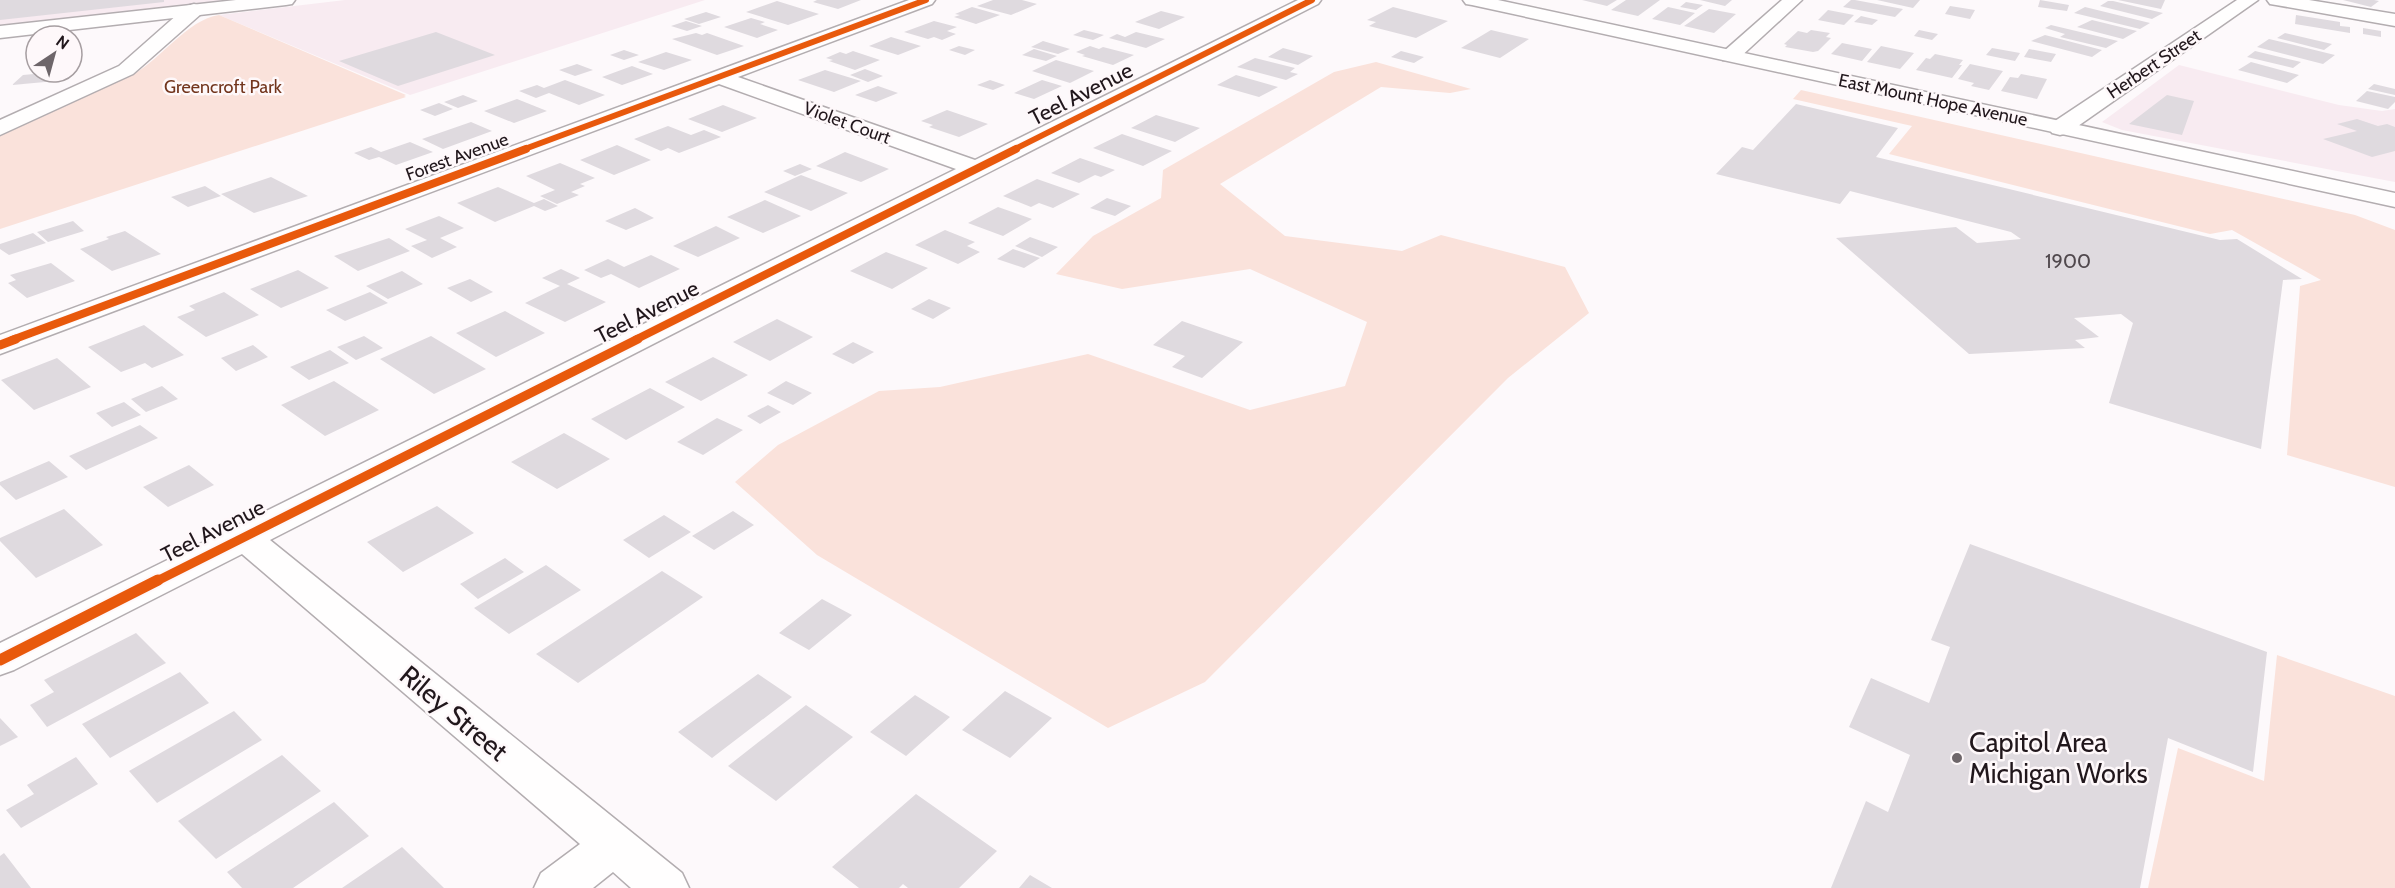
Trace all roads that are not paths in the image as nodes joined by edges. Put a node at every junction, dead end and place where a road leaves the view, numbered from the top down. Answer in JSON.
{"nodes":[{"id":1,"x":286,"y":0,"type":"edge"},
{"id":2,"x":926,"y":0,"type":"edge"},
{"id":3,"x":1312,"y":0,"type":"edge"},
{"id":4,"x":1472,"y":0,"type":"edge"},
{"id":5,"x":1793,"y":0,"type":"edge"},
{"id":6,"x":2248,"y":0,"type":"edge"},
{"id":7,"x":2276,"y":0,"type":"edge"},
{"id":8,"x":194,"y":10,"type":"junction"},
{"id":9,"x":2395,"y":20,"type":"edge"},
{"id":10,"x":0,"y":32,"type":"edge"},
{"id":11,"x":1730,"y":56,"type":"junction"},
{"id":12,"x":718,"y":77,"type":"junction"},
{"id":13,"x":2060,"y":128,"type":"junction"},
{"id":14,"x":0,"y":129,"type":"edge"},
{"id":15,"x":976,"y":168,"type":"junction"},
{"id":16,"x":2395,"y":200,"type":"edge"},
{"id":17,"x":0,"y":345,"type":"edge"},
{"id":18,"x":244,"y":537,"type":"junction"},
{"id":19,"x":0,"y":660,"type":"edge"},
{"id":20,"x":613,"y":845,"type":"junction"},
{"id":21,"x":558,"y":888,"type":"edge"},
{"id":22,"x":665,"y":888,"type":"edge"}],
"edges":[{"from":1,"to":8,"type":"street"},
{"from":2,"to":12,"type":"street","name":"Forest Avenue"},
{"from":3,"to":15,"type":"street","name":"Teel Avenue"},
{"from":4,"to":11,"type":"street","name":"East Mount Hope Avenue"},
{"from":5,"to":11,"type":"street"},
{"from":6,"to":13,"type":"street","name":"Herbert Street"},
{"from":7,"to":9,"type":"street"},
{"from":8,"to":10,"type":"street"},
{"from":8,"to":14,"type":"street"},
{"from":11,"to":13,"type":"street","name":"East Mount Hope Avenue"},
{"from":12,"to":15,"type":"street","name":"Violet Court"},
{"from":12,"to":17,"type":"street","name":"Forest Avenue"},
{"from":13,"to":16,"type":"street","name":"East Mount Hope Avenue"},
{"from":15,"to":18,"type":"street","name":"Teel Avenue"},
{"from":18,"to":19,"type":"street","name":"Teel Avenue"},
{"from":18,"to":20,"type":"street","name":"Riley Street"},
{"from":20,"to":21,"type":"street"},
{"from":20,"to":22,"type":"street","name":"Riley Street"}]}
